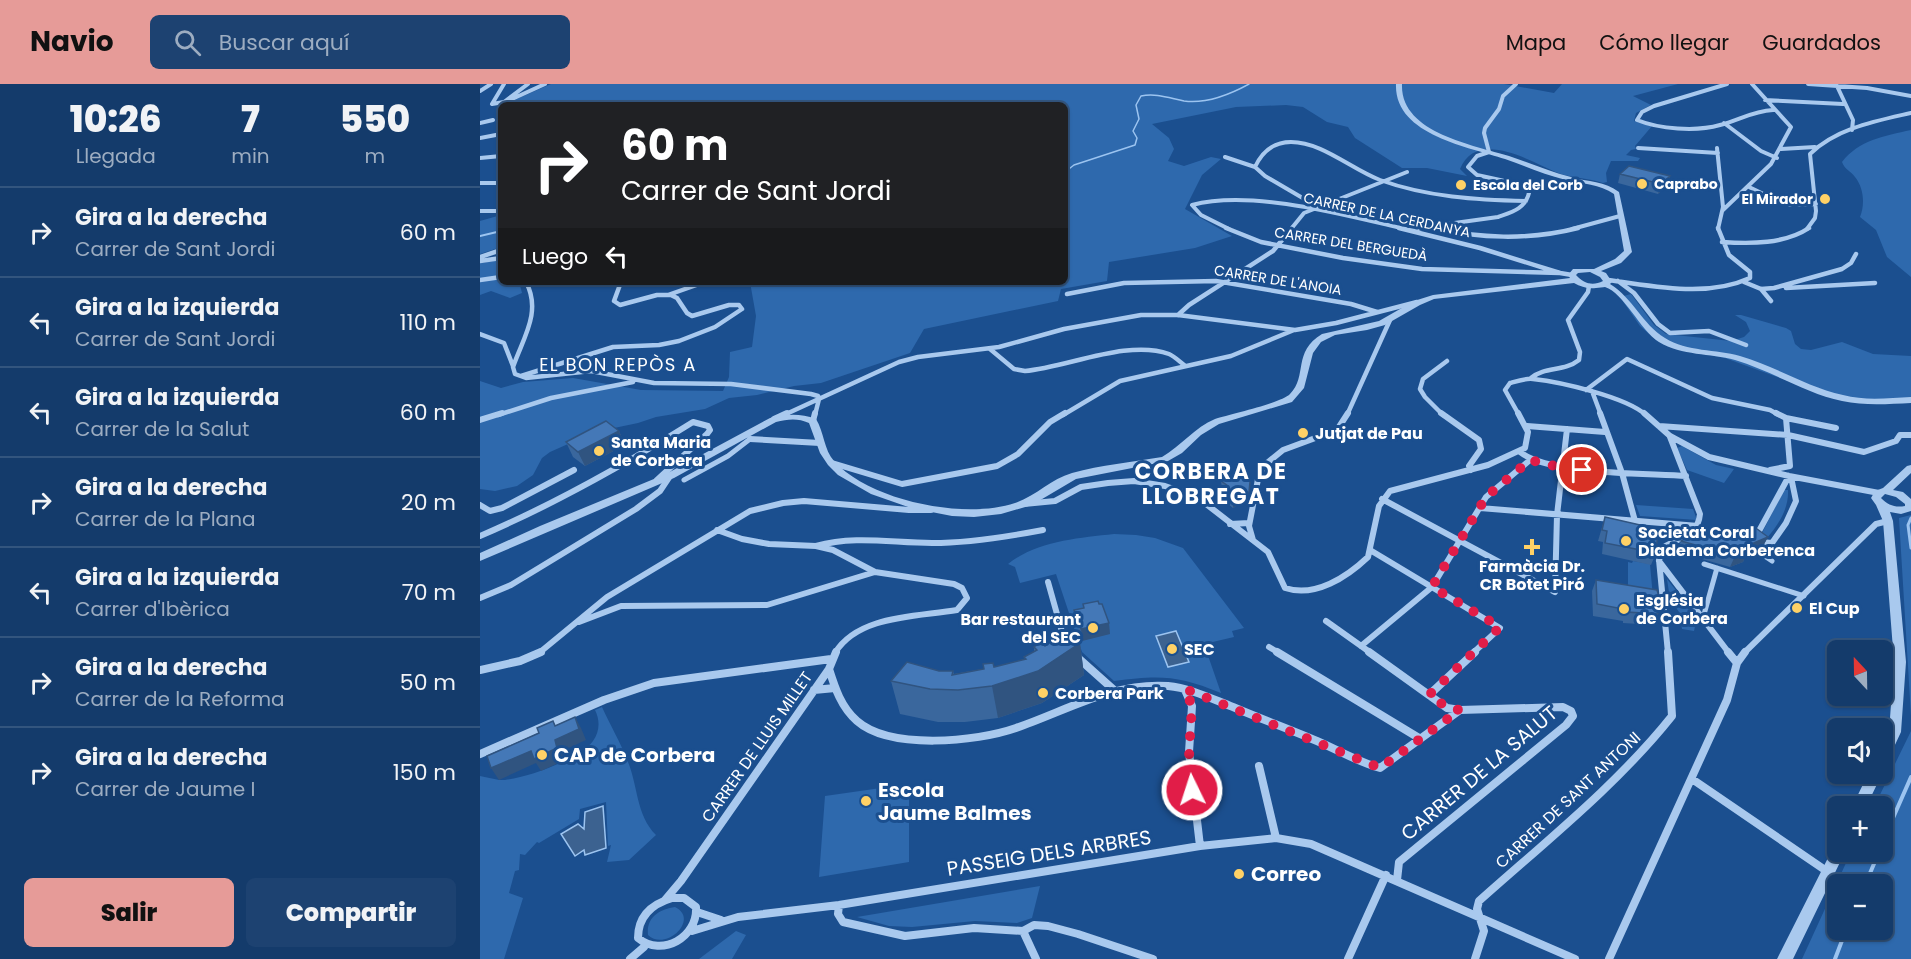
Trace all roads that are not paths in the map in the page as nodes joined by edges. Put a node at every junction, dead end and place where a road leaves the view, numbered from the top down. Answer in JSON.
{"nodes":[{"id":1,"x":491,"y":84,"type":"edge"},
{"id":2,"x":504,"y":84,"type":"edge"},
{"id":3,"x":528,"y":84,"type":"edge"},
{"id":4,"x":544,"y":84,"type":"edge"},
{"id":5,"x":1399,"y":84,"type":"edge"},
{"id":6,"x":1516,"y":84,"type":"edge"},
{"id":7,"x":1727,"y":84,"type":"edge"},
{"id":8,"x":1752,"y":84,"type":"edge"},
{"id":9,"x":1808,"y":84,"type":"edge"},
{"id":10,"x":1835,"y":85,"type":"edge"},
{"id":11,"x":480,"y":91,"type":"edge"},
{"id":12,"x":1911,"y":96,"type":"edge"},
{"id":13,"x":1765,"y":100,"type":"junction"},
{"id":14,"x":504,"y":102,"type":"joint"},
{"id":15,"x":498,"y":104,"type":"edge"},
{"id":16,"x":1843,"y":104,"type":"junction"},
{"id":17,"x":1773,"y":110,"type":"junction"},
{"id":18,"x":1911,"y":113,"type":"edge"},
{"id":19,"x":493,"y":120,"type":"dead end"},
{"id":20,"x":480,"y":123,"type":"edge"},
{"id":21,"x":1724,"y":123,"type":"junction"},
{"id":22,"x":1852,"y":130,"type":"junction"},
{"id":23,"x":498,"y":135,"type":"edge"},
{"id":24,"x":480,"y":138,"type":"edge"},
{"id":25,"x":1815,"y":147,"type":"junction"},
{"id":26,"x":1638,"y":148,"type":"dead end"},
{"id":27,"x":1781,"y":149,"type":"junction"},
{"id":28,"x":1799,"y":149,"type":"junction"},
{"id":29,"x":1489,"y":152,"type":"junction"},
{"id":30,"x":1810,"y":154,"type":"junction"},
{"id":31,"x":498,"y":156,"type":"edge"},
{"id":32,"x":1225,"y":157,"type":"dead end"},
{"id":33,"x":480,"y":158,"type":"edge"},
{"id":34,"x":1777,"y":158,"type":"junction"},
{"id":35,"x":1255,"y":166,"type":"junction"},
{"id":36,"x":1407,"y":172,"type":"dead end"},
{"id":37,"x":1384,"y":181,"type":"junction"},
{"id":38,"x":480,"y":183,"type":"edge"},
{"id":39,"x":498,"y":183,"type":"edge"},
{"id":40,"x":1749,"y":187,"type":"junction"},
{"id":41,"x":1526,"y":201,"type":"junction"},
{"id":42,"x":1193,"y":204,"type":"joint"},
{"id":43,"x":1816,"y":204,"type":"junction"},
{"id":44,"x":1318,"y":207,"type":"junction"},
{"id":45,"x":1311,"y":210,"type":"junction"},
{"id":46,"x":1723,"y":210,"type":"junction"},
{"id":47,"x":480,"y":211,"type":"edge"},
{"id":48,"x":498,"y":211,"type":"edge"},
{"id":49,"x":1620,"y":216,"type":"junction"},
{"id":50,"x":1423,"y":227,"type":"junction"},
{"id":51,"x":1406,"y":230,"type":"junction"},
{"id":52,"x":1722,"y":242,"type":"junction"},
{"id":53,"x":1279,"y":245,"type":"junction"},
{"id":54,"x":498,"y":251,"type":"edge"},
{"id":55,"x":1856,"y":254,"type":"dead end"},
{"id":56,"x":498,"y":258,"type":"edge"},
{"id":57,"x":480,"y":259,"type":"edge"},
{"id":58,"x":1595,"y":271,"type":"junction"},
{"id":59,"x":1555,"y":272,"type":"junction"},
{"id":60,"x":498,"y":277,"type":"edge"},
{"id":61,"x":1574,"y":278,"type":"junction"},
{"id":62,"x":480,"y":279,"type":"edge"},
{"id":63,"x":1618,"y":281,"type":"junction"},
{"id":64,"x":1228,"y":282,"type":"junction"},
{"id":65,"x":1607,"y":282,"type":"junction"},
{"id":66,"x":1744,"y":282,"type":"junction"},
{"id":67,"x":1875,"y":283,"type":"dead end"},
{"id":68,"x":527,"y":285,"type":"edge"},
{"id":69,"x":620,"y":285,"type":"edge"},
{"id":70,"x":696,"y":285,"type":"edge"},
{"id":71,"x":1589,"y":286,"type":"junction"},
{"id":72,"x":1777,"y":288,"type":"junction"},
{"id":73,"x":1761,"y":289,"type":"junction"},
{"id":74,"x":1067,"y":294,"type":"dead end"},
{"id":75,"x":668,"y":295,"type":"junction"},
{"id":76,"x":1771,"y":301,"type":"dead end"},
{"id":77,"x":1417,"y":302,"type":"junction"},
{"id":78,"x":1377,"y":313,"type":"junction"},
{"id":79,"x":1178,"y":315,"type":"junction"},
{"id":80,"x":1390,"y":320,"type":"junction"},
{"id":81,"x":1373,"y":327,"type":"junction"},
{"id":82,"x":1294,"y":330,"type":"junction"},
{"id":83,"x":1384,"y":333,"type":"junction"},
{"id":84,"x":480,"y":334,"type":"edge"},
{"id":85,"x":1746,"y":345,"type":"dead end"},
{"id":86,"x":990,"y":349,"type":"junction"},
{"id":87,"x":1447,"y":361,"type":"dead end"},
{"id":88,"x":1184,"y":365,"type":"junction"},
{"id":89,"x":513,"y":367,"type":"junction"},
{"id":90,"x":520,"y":377,"type":"junction"},
{"id":91,"x":1531,"y":378,"type":"junction"},
{"id":92,"x":638,"y":381,"type":"junction"},
{"id":93,"x":1589,"y":391,"type":"junction"},
{"id":94,"x":819,"y":399,"type":"junction"},
{"id":95,"x":1911,"y":400,"type":"edge"},
{"id":96,"x":1786,"y":418,"type":"junction"},
{"id":97,"x":480,"y":420,"type":"edge"},
{"id":98,"x":773,"y":420,"type":"junction"},
{"id":99,"x":813,"y":421,"type":"junction"},
{"id":100,"x":761,"y":426,"type":"junction"},
{"id":101,"x":1527,"y":426,"type":"junction"},
{"id":102,"x":1659,"y":426,"type":"junction"},
{"id":103,"x":1836,"y":428,"type":"dead end"},
{"id":104,"x":1567,"y":429,"type":"junction"},
{"id":105,"x":1605,"y":432,"type":"junction"},
{"id":106,"x":1788,"y":435,"type":"junction"},
{"id":107,"x":1911,"y":435,"type":"edge"},
{"id":108,"x":1670,"y":436,"type":"junction"},
{"id":109,"x":750,"y":440,"type":"junction"},
{"id":110,"x":820,"y":443,"type":"junction"},
{"id":111,"x":1520,"y":452,"type":"junction"},
{"id":112,"x":1512,"y":456,"type":"junction"},
{"id":113,"x":1529,"y":461,"type":"junction"},
{"id":114,"x":830,"y":463,"type":"junction"},
{"id":115,"x":1563,"y":468,"type":"junction"},
{"id":116,"x":1911,"y":468,"type":"edge"},
{"id":117,"x":574,"y":470,"type":"dead end"},
{"id":118,"x":1472,"y":470,"type":"junction"},
{"id":119,"x":1766,"y":471,"type":"junction"},
{"id":120,"x":1622,"y":473,"type":"junction"},
{"id":121,"x":670,"y":476,"type":"junction"},
{"id":122,"x":1686,"y":476,"type":"junction"},
{"id":123,"x":1790,"y":476,"type":"junction"},
{"id":124,"x":684,"y":480,"type":"dead end"},
{"id":125,"x":656,"y":481,"type":"junction"},
{"id":126,"x":1896,"y":484,"type":"junction"},
{"id":127,"x":1044,"y":492,"type":"junction"},
{"id":128,"x":1881,"y":497,"type":"junction"},
{"id":129,"x":1382,"y":498,"type":"junction"},
{"id":130,"x":1055,"y":501,"type":"junction"},
{"id":131,"x":911,"y":503,"type":"junction"},
{"id":132,"x":1024,"y":504,"type":"junction"},
{"id":133,"x":480,"y":505,"type":"edge"},
{"id":134,"x":1906,"y":505,"type":"edge"},
{"id":135,"x":1479,"y":508,"type":"junction"},
{"id":136,"x":898,"y":510,"type":"junction"},
{"id":137,"x":939,"y":510,"type":"junction"},
{"id":138,"x":1557,"y":515,"type":"junction"},
{"id":139,"x":1635,"y":521,"type":"junction"},
{"id":140,"x":1888,"y":521,"type":"junction"},
{"id":141,"x":1249,"y":523,"type":"junction"},
{"id":142,"x":1229,"y":524,"type":"junction"},
{"id":143,"x":1698,"y":526,"type":"junction"},
{"id":144,"x":717,"y":530,"type":"junction"},
{"id":145,"x":1043,"y":530,"type":"dead end"},
{"id":146,"x":480,"y":536,"type":"edge"},
{"id":147,"x":1253,"y":540,"type":"junction"},
{"id":148,"x":1461,"y":541,"type":"junction"},
{"id":149,"x":1769,"y":544,"type":"junction"},
{"id":150,"x":816,"y":546,"type":"junction"},
{"id":151,"x":1370,"y":550,"type":"junction"},
{"id":152,"x":480,"y":557,"type":"edge"},
{"id":153,"x":1659,"y":560,"type":"junction"},
{"id":154,"x":1772,"y":561,"type":"dead end"},
{"id":155,"x":1704,"y":564,"type":"dead end"},
{"id":156,"x":1717,"y":568,"type":"junction"},
{"id":157,"x":875,"y":572,"type":"junction"},
{"id":158,"x":1048,"y":582,"type":"dead end"},
{"id":159,"x":1432,"y":587,"type":"junction"},
{"id":160,"x":1804,"y":596,"type":"junction"},
{"id":161,"x":480,"y":598,"type":"edge"},
{"id":162,"x":1703,"y":618,"type":"junction"},
{"id":163,"x":1326,"y":621,"type":"dead end"},
{"id":164,"x":572,"y":625,"type":"junction"},
{"id":165,"x":1361,"y":646,"type":"junction"},
{"id":166,"x":1269,"y":647,"type":"dead end"},
{"id":167,"x":831,"y":659,"type":"junction"},
{"id":168,"x":1737,"y":663,"type":"junction"},
{"id":169,"x":829,"y":669,"type":"junction"},
{"id":170,"x":480,"y":670,"type":"edge"},
{"id":171,"x":835,"y":688,"type":"junction"},
{"id":172,"x":1185,"y":689,"type":"junction"},
{"id":173,"x":814,"y":690,"type":"junction"},
{"id":174,"x":1114,"y":690,"type":"junction"},
{"id":175,"x":1429,"y":695,"type":"junction"},
{"id":176,"x":1460,"y":710,"type":"junction"},
{"id":177,"x":1893,"y":736,"type":"edge"},
{"id":178,"x":1419,"y":738,"type":"junction"},
{"id":179,"x":480,"y":754,"type":"edge"},
{"id":180,"x":1259,"y":766,"type":"dead end"},
{"id":181,"x":1692,"y":779,"type":"junction"},
{"id":182,"x":1276,"y":838,"type":"junction"},
{"id":183,"x":1200,"y":846,"type":"junction"},
{"id":184,"x":1832,"y":862,"type":"edge"},
{"id":185,"x":1827,"y":872,"type":"junction"},
{"id":186,"x":1386,"y":875,"type":"junction"},
{"id":187,"x":1397,"y":880,"type":"junction"},
{"id":188,"x":665,"y":900,"type":"junction"},
{"id":189,"x":839,"y":905,"type":"junction"},
{"id":190,"x":698,"y":912,"type":"junction"},
{"id":191,"x":1480,"y":918,"type":"junction"},
{"id":192,"x":722,"y":920,"type":"junction"},
{"id":193,"x":693,"y":931,"type":"junction"},
{"id":194,"x":1023,"y":931,"type":"junction"},
{"id":195,"x":644,"y":947,"type":"junction"},
{"id":196,"x":630,"y":959,"type":"edge"},
{"id":197,"x":1036,"y":959,"type":"edge"},
{"id":198,"x":1153,"y":959,"type":"edge"},
{"id":199,"x":1348,"y":959,"type":"edge"},
{"id":200,"x":1475,"y":959,"type":"edge"},
{"id":201,"x":1575,"y":959,"type":"edge"},
{"id":202,"x":1609,"y":959,"type":"edge"},
{"id":203,"x":1785,"y":959,"type":"edge"}],
"edges":[{"from":1,"to":11,"type":"street"},
{"from":2,"to":15,"type":"street"},
{"from":3,"to":14,"type":"street"},
{"from":4,"to":14,"type":"street"},
{"from":5,"to":29,"type":"street"},
{"from":6,"to":29,"type":"street"},
{"from":7,"to":21,"type":"street"},
{"from":8,"to":13,"type":"street"},
{"from":9,"to":10,"type":"street"},
{"from":10,"to":12,"type":"street"},
{"from":10,"to":16,"type":"street"},
{"from":13,"to":16,"type":"street"},
{"from":13,"to":17,"type":"street"},
{"from":16,"to":22,"type":"street"},
{"from":17,"to":21,"type":"street"},
{"from":17,"to":27,"type":"street"},
{"from":18,"to":22,"type":"street"},
{"from":19,"to":20,"type":"street"},
{"from":21,"to":34,"type":"street"},
{"from":22,"to":25,"type":"street"},
{"from":23,"to":24,"type":"street"},
{"from":25,"to":28,"type":"street"},
{"from":25,"to":30,"type":"street"},
{"from":26,"to":46,"type":"street"},
{"from":27,"to":28,"type":"street"},
{"from":27,"to":34,"type":"street"},
{"from":28,"to":30,"type":"street"},
{"from":29,"to":41,"type":"street"},
{"from":29,"to":49,"type":"street"},
{"from":30,"to":43,"type":"street"},
{"from":31,"to":33,"type":"street"},
{"from":32,"to":35,"type":"street"},
{"from":34,"to":40,"type":"street"},
{"from":35,"to":37,"type":"street"},
{"from":35,"to":44,"type":"street"},
{"from":36,"to":37,"type":"street"},
{"from":37,"to":41,"type":"street"},
{"from":37,"to":44,"type":"street"},
{"from":38,"to":39,"type":"street"},
{"from":40,"to":43,"type":"street"},
{"from":40,"to":46,"type":"street"},
{"from":41,"to":50,"type":"street"},
{"from":42,"to":45,"type":"street","name":"CARRER DE LA CERDANYA"},
{"from":42,"to":53,"type":"street","name":"CARRER DEL BERGUEDÀ"},
{"from":43,"to":52,"type":"street"},
{"from":44,"to":45,"type":"street"},
{"from":45,"to":51,"type":"street","name":"CARRER DE LA CERDANYA"},
{"from":45,"to":53,"type":"street"},
{"from":46,"to":52,"type":"street"},
{"from":47,"to":48,"type":"street"},
{"from":49,"to":50,"type":"street"},
{"from":49,"to":58,"type":"street"},
{"from":50,"to":51,"type":"street"},
{"from":51,"to":59,"type":"street","name":"CARRER DE LA CERDANYA"},
{"from":52,"to":66,"type":"street"},
{"from":53,"to":59,"type":"street","name":"CARRER DEL BERGUEDÀ"},
{"from":53,"to":64,"type":"street"},
{"from":54,"to":57,"type":"street"},
{"from":55,"to":72,"type":"street"},
{"from":56,"to":57,"type":"street"},
{"from":58,"to":61,"type":"street"},
{"from":58,"to":65,"type":"street"},
{"from":59,"to":61,"type":"street","name":"CARRER DEL BERGUEDÀ"},
{"from":60,"to":62,"type":"street"},
{"from":61,"to":71,"type":"street"},
{"from":61,"to":77,"type":"street"},
{"from":63,"to":65,"type":"street"},
{"from":63,"to":66,"type":"street"},
{"from":63,"to":85,"type":"street"},
{"from":64,"to":74,"type":"street","name":"CARRER DE L'ANOIA"},
{"from":64,"to":78,"type":"street","name":"CARRER DE L'ANOIA"},
{"from":64,"to":79,"type":"street"},
{"from":65,"to":71,"type":"street"},
{"from":65,"to":95,"type":"street"},
{"from":66,"to":73,"type":"street"},
{"from":67,"to":72,"type":"street"},
{"from":68,"to":89,"type":"street"},
{"from":69,"to":75,"type":"street"},
{"from":70,"to":75,"type":"street"},
{"from":71,"to":91,"type":"street"},
{"from":72,"to":73,"type":"street"},
{"from":73,"to":76,"type":"street"},
{"from":75,"to":90,"type":"street"},
{"from":77,"to":78,"type":"street"},
{"from":77,"to":80,"type":"street"},
{"from":78,"to":82,"type":"street"},
{"from":79,"to":82,"type":"street"},
{"from":79,"to":86,"type":"street"},
{"from":80,"to":81,"type":"street"},
{"from":80,"to":83,"type":"street"},
{"from":81,"to":83,"type":"street"},
{"from":81,"to":127,"type":"street"},
{"from":82,"to":88,"type":"street"},
{"from":83,"to":141,"type":"street"},
{"from":84,"to":89,"type":"street"},
{"from":86,"to":88,"type":"street"},
{"from":86,"to":94,"type":"street"},
{"from":87,"to":118,"type":"street"},
{"from":88,"to":114,"type":"street"},
{"from":89,"to":90,"type":"street"},
{"from":90,"to":92,"type":"street"},
{"from":91,"to":93,"type":"street"},
{"from":91,"to":101,"type":"street"},
{"from":92,"to":94,"type":"street"},
{"from":92,"to":97,"type":"street"},
{"from":93,"to":96,"type":"street"},
{"from":93,"to":102,"type":"street"},
{"from":93,"to":105,"type":"street"},
{"from":94,"to":98,"type":"street"},
{"from":94,"to":99,"type":"street"},
{"from":96,"to":103,"type":"street"},
{"from":96,"to":106,"type":"street"},
{"from":98,"to":99,"type":"street"},
{"from":98,"to":100,"type":"street"},
{"from":99,"to":110,"type":"street"},
{"from":100,"to":109,"type":"street"},
{"from":100,"to":121,"type":"street"},
{"from":101,"to":104,"type":"street"},
{"from":101,"to":111,"type":"street"},
{"from":102,"to":106,"type":"street"},
{"from":102,"to":108,"type":"street"},
{"from":104,"to":105,"type":"street"},
{"from":104,"to":115,"type":"street"},
{"from":105,"to":120,"type":"street"},
{"from":106,"to":107,"type":"street"},
{"from":106,"to":119,"type":"street"},
{"from":108,"to":119,"type":"street"},
{"from":108,"to":122,"type":"street"},
{"from":109,"to":110,"type":"street"},
{"from":109,"to":124,"type":"street"},
{"from":110,"to":114,"type":"street"},
{"from":111,"to":112,"type":"street"},
{"from":111,"to":113,"type":"street"},
{"from":112,"to":113,"type":"street"},
{"from":112,"to":118,"type":"street"},
{"from":113,"to":115,"type":"street"},
{"from":113,"to":135,"type":"street"},
{"from":114,"to":131,"type":"street"},
{"from":115,"to":120,"type":"street"},
{"from":115,"to":138,"type":"street"},
{"from":116,"to":126,"type":"street"},
{"from":117,"to":133,"type":"street"},
{"from":118,"to":129,"type":"street"},
{"from":119,"to":123,"type":"street"},
{"from":120,"to":122,"type":"street"},
{"from":120,"to":139,"type":"street"},
{"from":121,"to":125,"type":"street"},
{"from":121,"to":161,"type":"street"},
{"from":122,"to":143,"type":"street"},
{"from":123,"to":128,"type":"street"},
{"from":123,"to":149,"type":"street"},
{"from":123,"to":149,"type":"street"},
{"from":125,"to":146,"type":"street"},
{"from":125,"to":152,"type":"street"},
{"from":126,"to":128,"type":"street"},
{"from":126,"to":134,"type":"street"},
{"from":127,"to":130,"type":"street"},
{"from":127,"to":132,"type":"street"},
{"from":128,"to":134,"type":"street"},
{"from":128,"to":134,"type":"street"},
{"from":128,"to":140,"type":"street"},
{"from":129,"to":148,"type":"street"},
{"from":129,"to":151,"type":"street"},
{"from":130,"to":132,"type":"street"},
{"from":130,"to":142,"type":"street"},
{"from":131,"to":136,"type":"street"},
{"from":131,"to":137,"type":"street"},
{"from":132,"to":137,"type":"street"},
{"from":134,"to":140,"type":"street"},
{"from":135,"to":138,"type":"street"},
{"from":135,"to":148,"type":"street"},
{"from":136,"to":137,"type":"street"},
{"from":136,"to":144,"type":"street"},
{"from":138,"to":139,"type":"street"},
{"from":138,"to":148,"type":"street"},
{"from":139,"to":143,"type":"street"},
{"from":140,"to":160,"type":"street"},
{"from":140,"to":177,"type":"street"},
{"from":141,"to":142,"type":"street"},
{"from":141,"to":147,"type":"street"},
{"from":142,"to":147,"type":"street"},
{"from":143,"to":153,"type":"street"},
{"from":144,"to":150,"type":"street","name":"CARRER DE LLUIS MILLET"},
{"from":144,"to":164,"type":"street"},
{"from":145,"to":150,"type":"street"},
{"from":147,"to":151,"type":"street"},
{"from":148,"to":159,"type":"street"},
{"from":149,"to":154,"type":"street"},
{"from":150,"to":157,"type":"street","name":"CARRER DE LLUIS MILLET"},
{"from":151,"to":159,"type":"street"},
{"from":153,"to":162,"type":"street"},
{"from":153,"to":191,"type":"street","name":"CARRER DE SANT ANTONI"},
{"from":155,"to":156,"type":"street"},
{"from":156,"to":160,"type":"street"},
{"from":156,"to":162,"type":"street"},
{"from":157,"to":164,"type":"street"},
{"from":157,"to":167,"type":"street","name":"CARRER DE LLUIS MILLET"},
{"from":158,"to":174,"type":"street"},
{"from":159,"to":165,"type":"street"},
{"from":159,"to":175,"type":"street"},
{"from":160,"to":168,"type":"street"},
{"from":162,"to":168,"type":"street"},
{"from":163,"to":165,"type":"street","name":"CARRER DE LA SALUT"},
{"from":164,"to":170,"type":"street"},
{"from":165,"to":175,"type":"street","name":"CARRER DE LA SALUT"},
{"from":166,"to":178,"type":"street"},
{"from":167,"to":169,"type":"street","name":"CARRER DE LLUIS MILLET"},
{"from":167,"to":179,"type":"street"},
{"from":168,"to":181,"type":"street"},
{"from":169,"to":171,"type":"street"},
{"from":169,"to":173,"type":"street","name":"CARRER DE LLUIS MILLET"},
{"from":171,"to":173,"type":"street"},
{"from":171,"to":174,"type":"street"},
{"from":172,"to":174,"type":"street"},
{"from":172,"to":178,"type":"street"},
{"from":172,"to":183,"type":"street"},
{"from":173,"to":188,"type":"street","name":"CARRER DE LLUIS MILLET"},
{"from":175,"to":176,"type":"street","name":"CARRER DE LA SALUT"},
{"from":176,"to":178,"type":"street"},
{"from":176,"to":187,"type":"street","name":"CARRER DE LA SALUT"},
{"from":180,"to":182,"type":"street"},
{"from":181,"to":185,"type":"street"},
{"from":181,"to":202,"type":"street"},
{"from":182,"to":183,"type":"street","name":"PASSEIG DELS ARBRES"},
{"from":182,"to":186,"type":"street","name":"PASSEIG DELS ARBRES"},
{"from":183,"to":189,"type":"street","name":"PASSEIG DELS ARBRES"},
{"from":184,"to":185,"type":"street"},
{"from":185,"to":203,"type":"street"},
{"from":186,"to":187,"type":"street","name":"PASSEIG DELS ARBRES"},
{"from":186,"to":199,"type":"street"},
{"from":187,"to":191,"type":"street","name":"PASSEIG DELS ARBRES"},
{"from":188,"to":190,"type":"street"},
{"from":188,"to":195,"type":"street"},
{"from":189,"to":192,"type":"street","name":"PASSEIG DELS ARBRES"},
{"from":189,"to":194,"type":"street"},
{"from":190,"to":192,"type":"street","name":"PASSEIG DELS ARBRES"},
{"from":190,"to":193,"type":"street"},
{"from":191,"to":200,"type":"street"},
{"from":191,"to":201,"type":"street","name":"PASSEIG DELS ARBRES"},
{"from":192,"to":193,"type":"street","name":"PASSEIG DELS ARBRES"},
{"from":193,"to":195,"type":"street"},
{"from":194,"to":197,"type":"street"},
{"from":194,"to":198,"type":"street"},
{"from":195,"to":196,"type":"street"}]}
